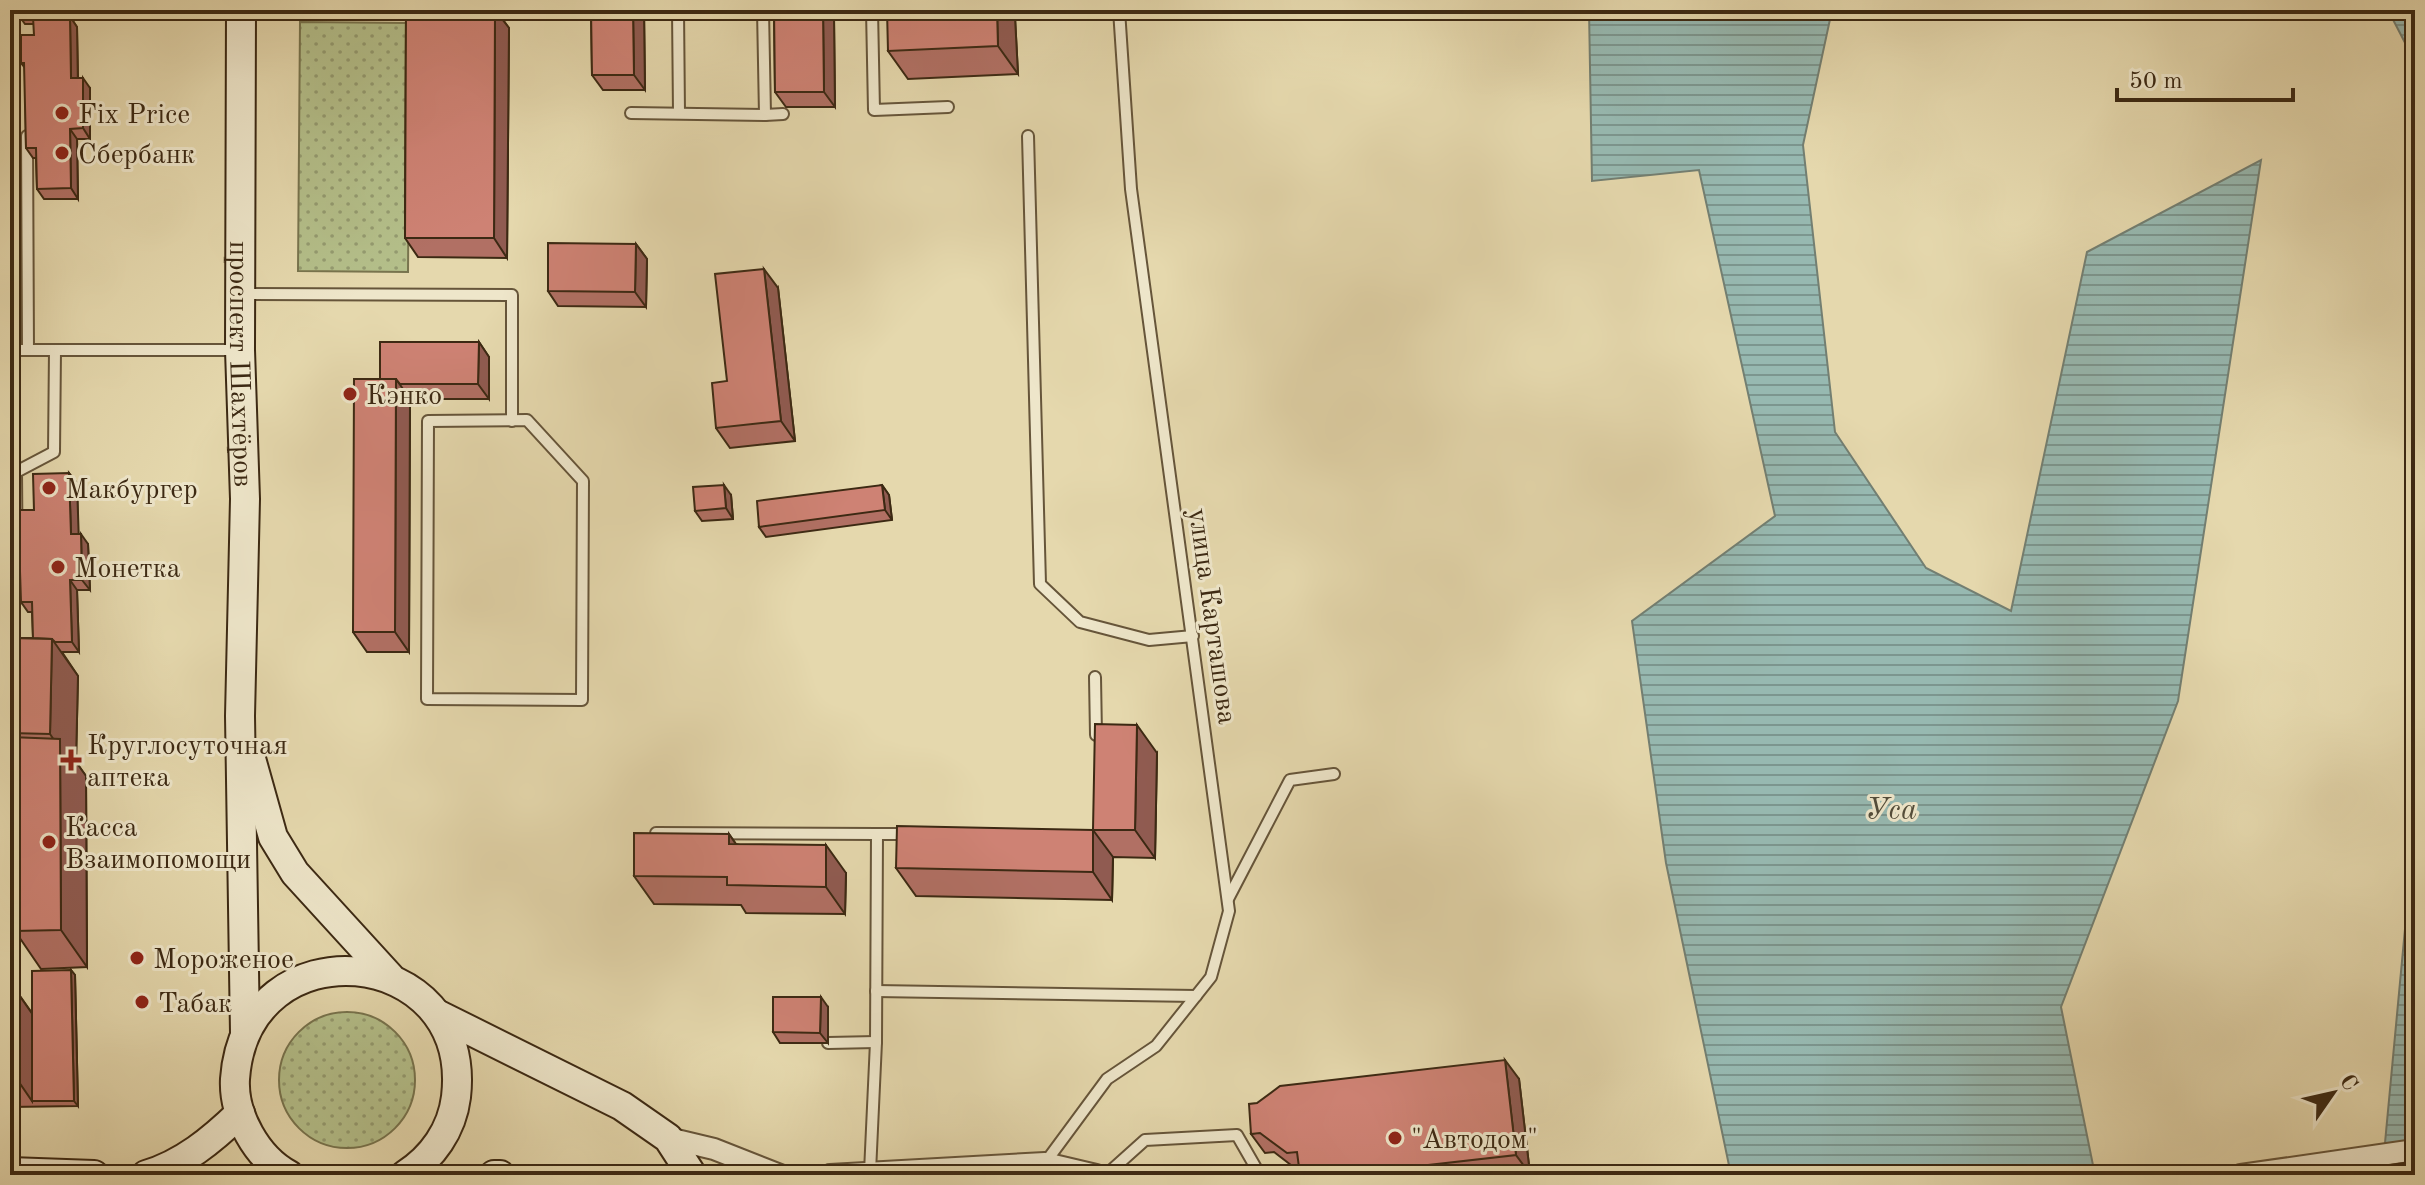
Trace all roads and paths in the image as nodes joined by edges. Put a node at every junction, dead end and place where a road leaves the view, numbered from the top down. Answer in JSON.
{"nodes":[{"id":1,"x":241,"y":10,"type":"edge"},
{"id":2,"x":678,"y":10,"type":"edge"},
{"id":3,"x":763,"y":10,"type":"edge"},
{"id":4,"x":872,"y":10,"type":"edge"},
{"id":5,"x":1119,"y":10,"type":"edge"},
{"id":6,"x":948,"y":107,"type":"dead end"},
{"id":7,"x":631,"y":113,"type":"dead end"},
{"id":8,"x":679,"y":113,"type":"junction"},
{"id":9,"x":783,"y":114,"type":"dead end"},
{"id":10,"x":765,"y":115,"type":"junction"},
{"id":11,"x":27,"y":134,"type":"edge"},
{"id":12,"x":1028,"y":136,"type":"dead end"},
{"id":13,"x":241,"y":294,"type":"junction"},
{"id":14,"x":10,"y":350,"type":"edge"},
{"id":15,"x":28,"y":350,"type":"junction"},
{"id":16,"x":55,"y":350,"type":"junction"},
{"id":17,"x":240,"y":350,"type":"junction"},
{"id":18,"x":512,"y":421,"type":"junction"},
{"id":19,"x":17,"y":599,"type":"edge"},
{"id":20,"x":1193,"y":636,"type":"junction"},
{"id":21,"x":1095,"y":677,"type":"dead end"},
{"id":22,"x":240,"y":716,"type":"junction"},
{"id":23,"x":1096,"y":740,"type":"edge"},
{"id":24,"x":1334,"y":774,"type":"dead end"},
{"id":25,"x":656,"y":833,"type":"edge"},
{"id":26,"x":877,"y":834,"type":"junction"},
{"id":27,"x":924,"y":834,"type":"edge"},
{"id":28,"x":1227,"y":901,"type":"junction"},
{"id":29,"x":390,"y":977,"type":"junction"},
{"id":30,"x":876,"y":991,"type":"junction"},
{"id":31,"x":1196,"y":996,"type":"junction"},
{"id":32,"x":437,"y":1014,"type":"junction"},
{"id":33,"x":245,"y":1033,"type":"junction"},
{"id":34,"x":876,"y":1042,"type":"junction"},
{"id":35,"x":828,"y":1043,"type":"dead end"},
{"id":36,"x":240,"y":1113,"type":"junction"},
{"id":37,"x":668,"y":1138,"type":"junction"},
{"id":38,"x":2415,"y":1150,"type":"edge"},
{"id":39,"x":1045,"y":1163,"type":"junction"},
{"id":40,"x":870,"y":1172,"type":"junction"},
{"id":41,"x":28,"y":1173,"type":"edge"},
{"id":42,"x":94,"y":1175,"type":"edge"},
{"id":43,"x":146,"y":1175,"type":"edge"},
{"id":44,"x":289,"y":1175,"type":"edge"},
{"id":45,"x":405,"y":1175,"type":"edge"},
{"id":46,"x":692,"y":1175,"type":"edge"},
{"id":47,"x":780,"y":1175,"type":"edge"},
{"id":48,"x":830,"y":1175,"type":"edge"},
{"id":49,"x":1096,"y":1175,"type":"edge"},
{"id":50,"x":1106,"y":1175,"type":"edge"},
{"id":51,"x":1260,"y":1175,"type":"edge"},
{"id":52,"x":2241,"y":1175,"type":"edge"}],
"edges":[{"from":1,"to":13,"type":"main road","name":"проспект Шахтёров"},
{"from":2,"to":8,"type":"lane"},
{"from":3,"to":10,"type":"lane"},
{"from":4,"to":6,"type":"lane"},
{"from":5,"to":20,"type":"lane","name":"улица Карташова"},
{"from":7,"to":8,"type":"lane"},
{"from":8,"to":10,"type":"lane"},
{"from":9,"to":10,"type":"lane"},
{"from":11,"to":15,"type":"lane"},
{"from":12,"to":20,"type":"lane"},
{"from":13,"to":17,"type":"main road","name":"проспект Шахтёров"},
{"from":13,"to":18,"type":"lane"},
{"from":14,"to":15,"type":"lane"},
{"from":15,"to":16,"type":"lane"},
{"from":16,"to":17,"type":"lane"},
{"from":16,"to":19,"type":"lane"},
{"from":17,"to":22,"type":"main road","name":"проспект Шахтёров"},
{"from":18,"to":18,"type":"lane"},
{"from":20,"to":28,"type":"lane","name":"улица Карташова"},
{"from":21,"to":23,"type":"lane"},
{"from":22,"to":29,"type":"main road"},
{"from":22,"to":33,"type":"main road"},
{"from":24,"to":28,"type":"lane"},
{"from":25,"to":26,"type":"lane"},
{"from":26,"to":27,"type":"lane"},
{"from":26,"to":30,"type":"lane"},
{"from":28,"to":31,"type":"lane","name":"улица Карташова"},
{"from":29,"to":32,"type":"main road"},
{"from":29,"to":33,"type":"main road"},
{"from":30,"to":31,"type":"lane"},
{"from":30,"to":34,"type":"lane"},
{"from":31,"to":39,"type":"lane","name":"улица Карташова"},
{"from":32,"to":37,"type":"main road"},
{"from":32,"to":45,"type":"main road"},
{"from":33,"to":36,"type":"main road"},
{"from":34,"to":35,"type":"lane"},
{"from":34,"to":40,"type":"lane"},
{"from":36,"to":43,"type":"main road"},
{"from":36,"to":44,"type":"main road"},
{"from":37,"to":46,"type":"main road"},
{"from":37,"to":47,"type":"street"},
{"from":38,"to":52,"type":"street"},
{"from":39,"to":40,"type":"street"},
{"from":39,"to":49,"type":"street"},
{"from":40,"to":48,"type":"street"},
{"from":41,"to":42,"type":"main road"},
{"from":50,"to":51,"type":"lane"}]}
